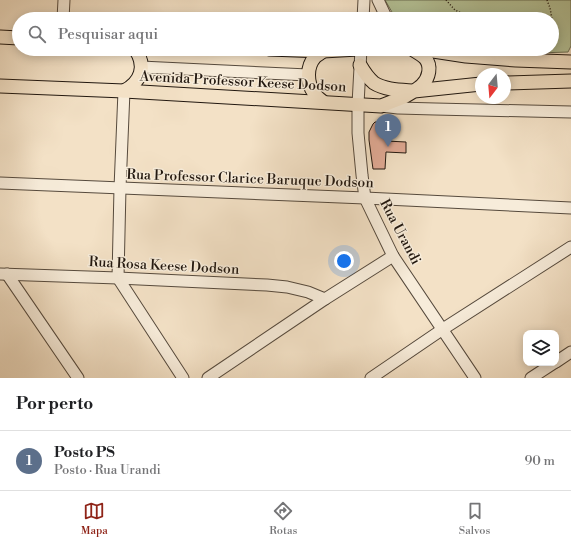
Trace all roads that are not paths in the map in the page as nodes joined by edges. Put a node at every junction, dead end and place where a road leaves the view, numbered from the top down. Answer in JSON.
{"nodes":[{"id":1,"x":64,"y":0,"type":"edge"},
{"id":2,"x":364,"y":0,"type":"edge"},
{"id":3,"x":378,"y":0,"type":"edge"},
{"id":4,"x":63,"y":12,"type":"edge"},
{"id":5,"x":363,"y":12,"type":"edge"},
{"id":6,"x":384,"y":12,"type":"edge"},
{"id":7,"x":0,"y":37,"type":"edge"},
{"id":8,"x":12,"y":38,"type":"edge"},
{"id":9,"x":139,"y":56,"type":"edge"},
{"id":10,"x":316,"y":56,"type":"edge"},
{"id":11,"x":361,"y":56,"type":"edge"},
{"id":12,"x":422,"y":56,"type":"edge"},
{"id":13,"x":466,"y":56,"type":"edge"},
{"id":14,"x":499,"y":56,"type":"edge"},
{"id":15,"x":516,"y":60,"type":"junction"},
{"id":16,"x":571,"y":62,"type":"edge"},
{"id":17,"x":360,"y":65,"type":"junction"},
{"id":18,"x":141,"y":66,"type":"junction"},
{"id":19,"x":308,"y":75,"type":"junction"},
{"id":20,"x":571,"y":81,"type":"edge"},
{"id":21,"x":511,"y":83,"type":"edge"},
{"id":22,"x":475,"y":85,"type":"edge"},
{"id":23,"x":0,"y":86,"type":"edge"},
{"id":24,"x":414,"y":91,"type":"junction"},
{"id":25,"x":124,"y":92,"type":"junction"},
{"id":26,"x":324,"y":102,"type":"junction"},
{"id":27,"x":358,"y":104,"type":"junction"},
{"id":28,"x":381,"y":106,"type":"junction"},
{"id":29,"x":571,"y":112,"type":"edge"},
{"id":30,"x":0,"y":183,"type":"edge"},
{"id":31,"x":120,"y":188,"type":"junction"},
{"id":32,"x":365,"y":198,"type":"junction"},
{"id":33,"x":571,"y":208,"type":"edge"},
{"id":34,"x":571,"y":247,"type":"edge"},
{"id":35,"x":393,"y":256,"type":"junction"},
{"id":36,"x":4,"y":274,"type":"edge"},
{"id":37,"x":118,"y":278,"type":"junction"},
{"id":38,"x":325,"y":299,"type":"junction"},
{"id":39,"x":443,"y":329,"type":"junction"},
{"id":40,"x":571,"y":352,"type":"edge"},
{"id":41,"x":559,"y":360,"type":"edge"},
{"id":42,"x":549,"y":366,"type":"edge"},
{"id":43,"x":78,"y":378,"type":"edge"},
{"id":44,"x":183,"y":378,"type":"edge"},
{"id":45,"x":208,"y":378,"type":"edge"},
{"id":46,"x":370,"y":378,"type":"edge"},
{"id":47,"x":475,"y":378,"type":"edge"},
{"id":48,"x":531,"y":378,"type":"edge"}],
"edges":[{"from":1,"to":4,"type":"street"},
{"from":2,"to":5,"type":"street"},
{"from":3,"to":6,"type":"street"},
{"from":7,"to":8,"type":"main road"},
{"from":9,"to":18,"type":"main road"},
{"from":10,"to":19,"type":"main road"},
{"from":11,"to":17,"type":"street","name":"Rua Urandi"},
{"from":12,"to":24,"type":"main road"},
{"from":13,"to":15,"type":"main road"},
{"from":14,"to":15,"type":"main road"},
{"from":15,"to":16,"type":"main road"},
{"from":17,"to":24,"type":"main road"},
{"from":17,"to":27,"type":"street","name":"Rua Urandi"},
{"from":18,"to":19,"type":"street"},
{"from":18,"to":25,"type":"main road"},
{"from":19,"to":26,"type":"main road"},
{"from":20,"to":21,"type":"main road"},
{"from":22,"to":24,"type":"main road","name":"Avenida Professor Keese Dodson"},
{"from":23,"to":25,"type":"main road","name":"Avenida Professor Keese Dodson"},
{"from":24,"to":28,"type":"main road","name":"Avenida Professor Keese Dodson"},
{"from":25,"to":26,"type":"main road","name":"Avenida Professor Keese Dodson"},
{"from":25,"to":31,"type":"street"},
{"from":26,"to":27,"type":"main road","name":"Avenida Professor Keese Dodson"},
{"from":27,"to":28,"type":"main road","name":"Avenida Professor Keese Dodson"},
{"from":27,"to":32,"type":"street","name":"Rua Urandi"},
{"from":28,"to":29,"type":"street"},
{"from":30,"to":31,"type":"street","name":"Rua Professor Clarice Baruque Dodson"},
{"from":31,"to":32,"type":"street","name":"Rua Professor Clarice Baruque Dodson"},
{"from":31,"to":37,"type":"street"},
{"from":32,"to":33,"type":"street","name":"Rua Professor Clarice Baruque Dodson"},
{"from":32,"to":35,"type":"street","name":"Rua Urandi"},
{"from":34,"to":39,"type":"street"},
{"from":35,"to":38,"type":"street"},
{"from":35,"to":39,"type":"street","name":"Rua Urandi"},
{"from":36,"to":37,"type":"street","name":"Rua Rosa Keese Dodson"},
{"from":36,"to":43,"type":"street"},
{"from":37,"to":38,"type":"street","name":"Rua Rosa Keese Dodson"},
{"from":37,"to":44,"type":"street"},
{"from":38,"to":45,"type":"street"},
{"from":39,"to":46,"type":"street"},
{"from":39,"to":47,"type":"street","name":"Rua Urandi"},
{"from":40,"to":41,"type":"street"},
{"from":42,"to":48,"type":"street"}]}
